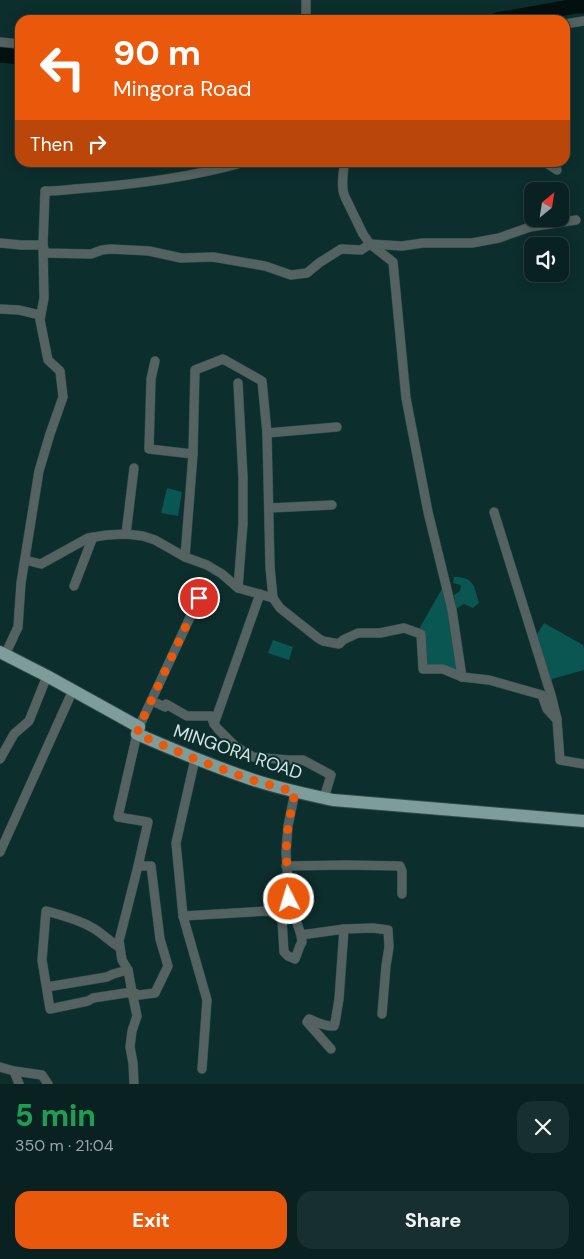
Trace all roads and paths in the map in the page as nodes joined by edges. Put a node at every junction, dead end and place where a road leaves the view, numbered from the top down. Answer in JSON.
{"nodes":[{"id":1,"x":306,"y":0,"type":"edge"},
{"id":2,"x":306,"y":15,"type":"edge"},
{"id":3,"x":584,"y":21,"type":"edge"},
{"id":4,"x":570,"y":23,"type":"edge"},
{"id":5,"x":0,"y":42,"type":"edge"},
{"id":6,"x":15,"y":44,"type":"edge"},
{"id":7,"x":229,"y":167,"type":"edge"},
{"id":8,"x":344,"y":167,"type":"edge"},
{"id":9,"x":552,"y":167,"type":"edge"},
{"id":10,"x":557,"y":170,"type":"dead end"},
{"id":11,"x":576,"y":220,"type":"dead end"},
{"id":12,"x":0,"y":243,"type":"edge"},
{"id":13,"x":370,"y":244,"type":"junction"},
{"id":14,"x":43,"y":245,"type":"junction"},
{"id":15,"x":0,"y":309,"type":"edge"},
{"id":16,"x":40,"y":315,"type":"junction"},
{"id":17,"x":155,"y":361,"type":"dead end"},
{"id":18,"x":238,"y":383,"type":"dead end"},
{"id":19,"x":337,"y":427,"type":"dead end"},
{"id":20,"x":267,"y":433,"type":"junction"},
{"id":21,"x":193,"y":454,"type":"junction"},
{"id":22,"x":134,"y":468,"type":"dead end"},
{"id":23,"x":332,"y":505,"type":"dead end"},
{"id":24,"x":269,"y":508,"type":"junction"},
{"id":25,"x":494,"y":512,"type":"dead end"},
{"id":26,"x":126,"y":534,"type":"junction"},
{"id":27,"x":93,"y":537,"type":"junction"},
{"id":28,"x":185,"y":557,"type":"junction"},
{"id":29,"x":25,"y":560,"type":"junction"},
{"id":30,"x":74,"y":586,"type":"dead end"},
{"id":31,"x":238,"y":588,"type":"junction"},
{"id":32,"x":260,"y":594,"type":"junction"},
{"id":33,"x":199,"y":598,"type":"dead end"},
{"id":34,"x":272,"y":598,"type":"junction"},
{"id":35,"x":2,"y":653,"type":"edge"},
{"id":36,"x":47,"y":676,"type":"junction"},
{"id":37,"x":462,"y":677,"type":"junction"},
{"id":38,"x":73,"y":690,"type":"junction"},
{"id":39,"x":152,"y":701,"type":"junction"},
{"id":40,"x":557,"y":720,"type":"junction"},
{"id":41,"x":214,"y":724,"type":"junction"},
{"id":42,"x":138,"y":731,"type":"junction"},
{"id":43,"x":0,"y":759,"type":"edge"},
{"id":44,"x":195,"y":759,"type":"junction"},
{"id":45,"x":584,"y":764,"type":"edge"},
{"id":46,"x":295,"y":792,"type":"junction"},
{"id":47,"x":324,"y":798,"type":"junction"},
{"id":48,"x":584,"y":821,"type":"edge"},
{"id":49,"x":0,"y":852,"type":"edge"},
{"id":50,"x":138,"y":866,"type":"junction"},
{"id":51,"x":286,"y":866,"type":"junction"},
{"id":52,"x":402,"y":894,"type":"dead end"},
{"id":53,"x":183,"y":916,"type":"junction"},
{"id":54,"x":344,"y":928,"type":"junction"},
{"id":55,"x":301,"y":935,"type":"junction"},
{"id":56,"x":119,"y":948,"type":"junction"},
{"id":57,"x":128,"y":970,"type":"junction"},
{"id":58,"x":47,"y":987,"type":"junction"},
{"id":59,"x":132,"y":992,"type":"junction"},
{"id":60,"x":382,"y":1014,"type":"dead end"},
{"id":61,"x":331,"y":1049,"type":"dead end"},
{"id":62,"x":0,"y":1067,"type":"edge"},
{"id":63,"x":202,"y":1069,"type":"dead end"},
{"id":64,"x":14,"y":1071,"type":"junction"},
{"id":65,"x":19,"y":1084,"type":"edge"},
{"id":66,"x":48,"y":1084,"type":"edge"},
{"id":67,"x":134,"y":1084,"type":"edge"}],
"edges":[{"from":1,"to":2,"type":"street"},
{"from":3,"to":4,"type":"street"},
{"from":5,"to":6,"type":"street"},
{"from":7,"to":14,"type":"street"},
{"from":8,"to":13,"type":"street"},
{"from":9,"to":10,"type":"street"},
{"from":11,"to":13,"type":"street"},
{"from":12,"to":14,"type":"street"},
{"from":13,"to":14,"type":"street"},
{"from":13,"to":37,"type":"street"},
{"from":14,"to":16,"type":"street"},
{"from":15,"to":16,"type":"street"},
{"from":16,"to":29,"type":"street"},
{"from":17,"to":21,"type":"street"},
{"from":18,"to":31,"type":"street"},
{"from":19,"to":20,"type":"street"},
{"from":20,"to":21,"type":"street"},
{"from":20,"to":24,"type":"street"},
{"from":21,"to":28,"type":"street"},
{"from":22,"to":26,"type":"street"},
{"from":23,"to":24,"type":"street"},
{"from":24,"to":34,"type":"street"},
{"from":25,"to":40,"type":"street"},
{"from":26,"to":27,"type":"street"},
{"from":26,"to":28,"type":"street"},
{"from":27,"to":29,"type":"street"},
{"from":27,"to":30,"type":"street"},
{"from":28,"to":31,"type":"street"},
{"from":29,"to":35,"type":"street"},
{"from":31,"to":32,"type":"street"},
{"from":32,"to":34,"type":"street"},
{"from":32,"to":41,"type":"street"},
{"from":33,"to":39,"type":"street"},
{"from":34,"to":37,"type":"street"},
{"from":35,"to":36,"type":"main road","name":"MINGORA ROAD"},
{"from":36,"to":38,"type":"main road","name":"MINGORA ROAD"},
{"from":36,"to":43,"type":"street"},
{"from":37,"to":40,"type":"street"},
{"from":38,"to":42,"type":"main road","name":"MINGORA ROAD"},
{"from":38,"to":49,"type":"street"},
{"from":39,"to":41,"type":"street"},
{"from":39,"to":42,"type":"street"},
{"from":40,"to":45,"type":"street"},
{"from":41,"to":47,"type":"street"},
{"from":42,"to":44,"type":"main road","name":"MINGORA ROAD"},
{"from":42,"to":50,"type":"street"},
{"from":44,"to":46,"type":"main road","name":"MINGORA ROAD"},
{"from":44,"to":53,"type":"street"},
{"from":46,"to":47,"type":"main road","name":"MINGORA ROAD"},
{"from":46,"to":51,"type":"street"},
{"from":47,"to":48,"type":"main road","name":"MINGORA ROAD"},
{"from":50,"to":56,"type":"street"},
{"from":50,"to":59,"type":"street"},
{"from":51,"to":52,"type":"street"},
{"from":51,"to":55,"type":"street"},
{"from":53,"to":55,"type":"street"},
{"from":53,"to":63,"type":"street"},
{"from":54,"to":55,"type":"street"},
{"from":54,"to":60,"type":"street"},
{"from":54,"to":61,"type":"street"},
{"from":56,"to":57,"type":"street"},
{"from":56,"to":58,"type":"street"},
{"from":57,"to":58,"type":"street"},
{"from":57,"to":59,"type":"street"},
{"from":58,"to":59,"type":"street"},
{"from":59,"to":67,"type":"street"},
{"from":62,"to":64,"type":"street"},
{"from":64,"to":65,"type":"street"},
{"from":64,"to":66,"type":"street"}]}
